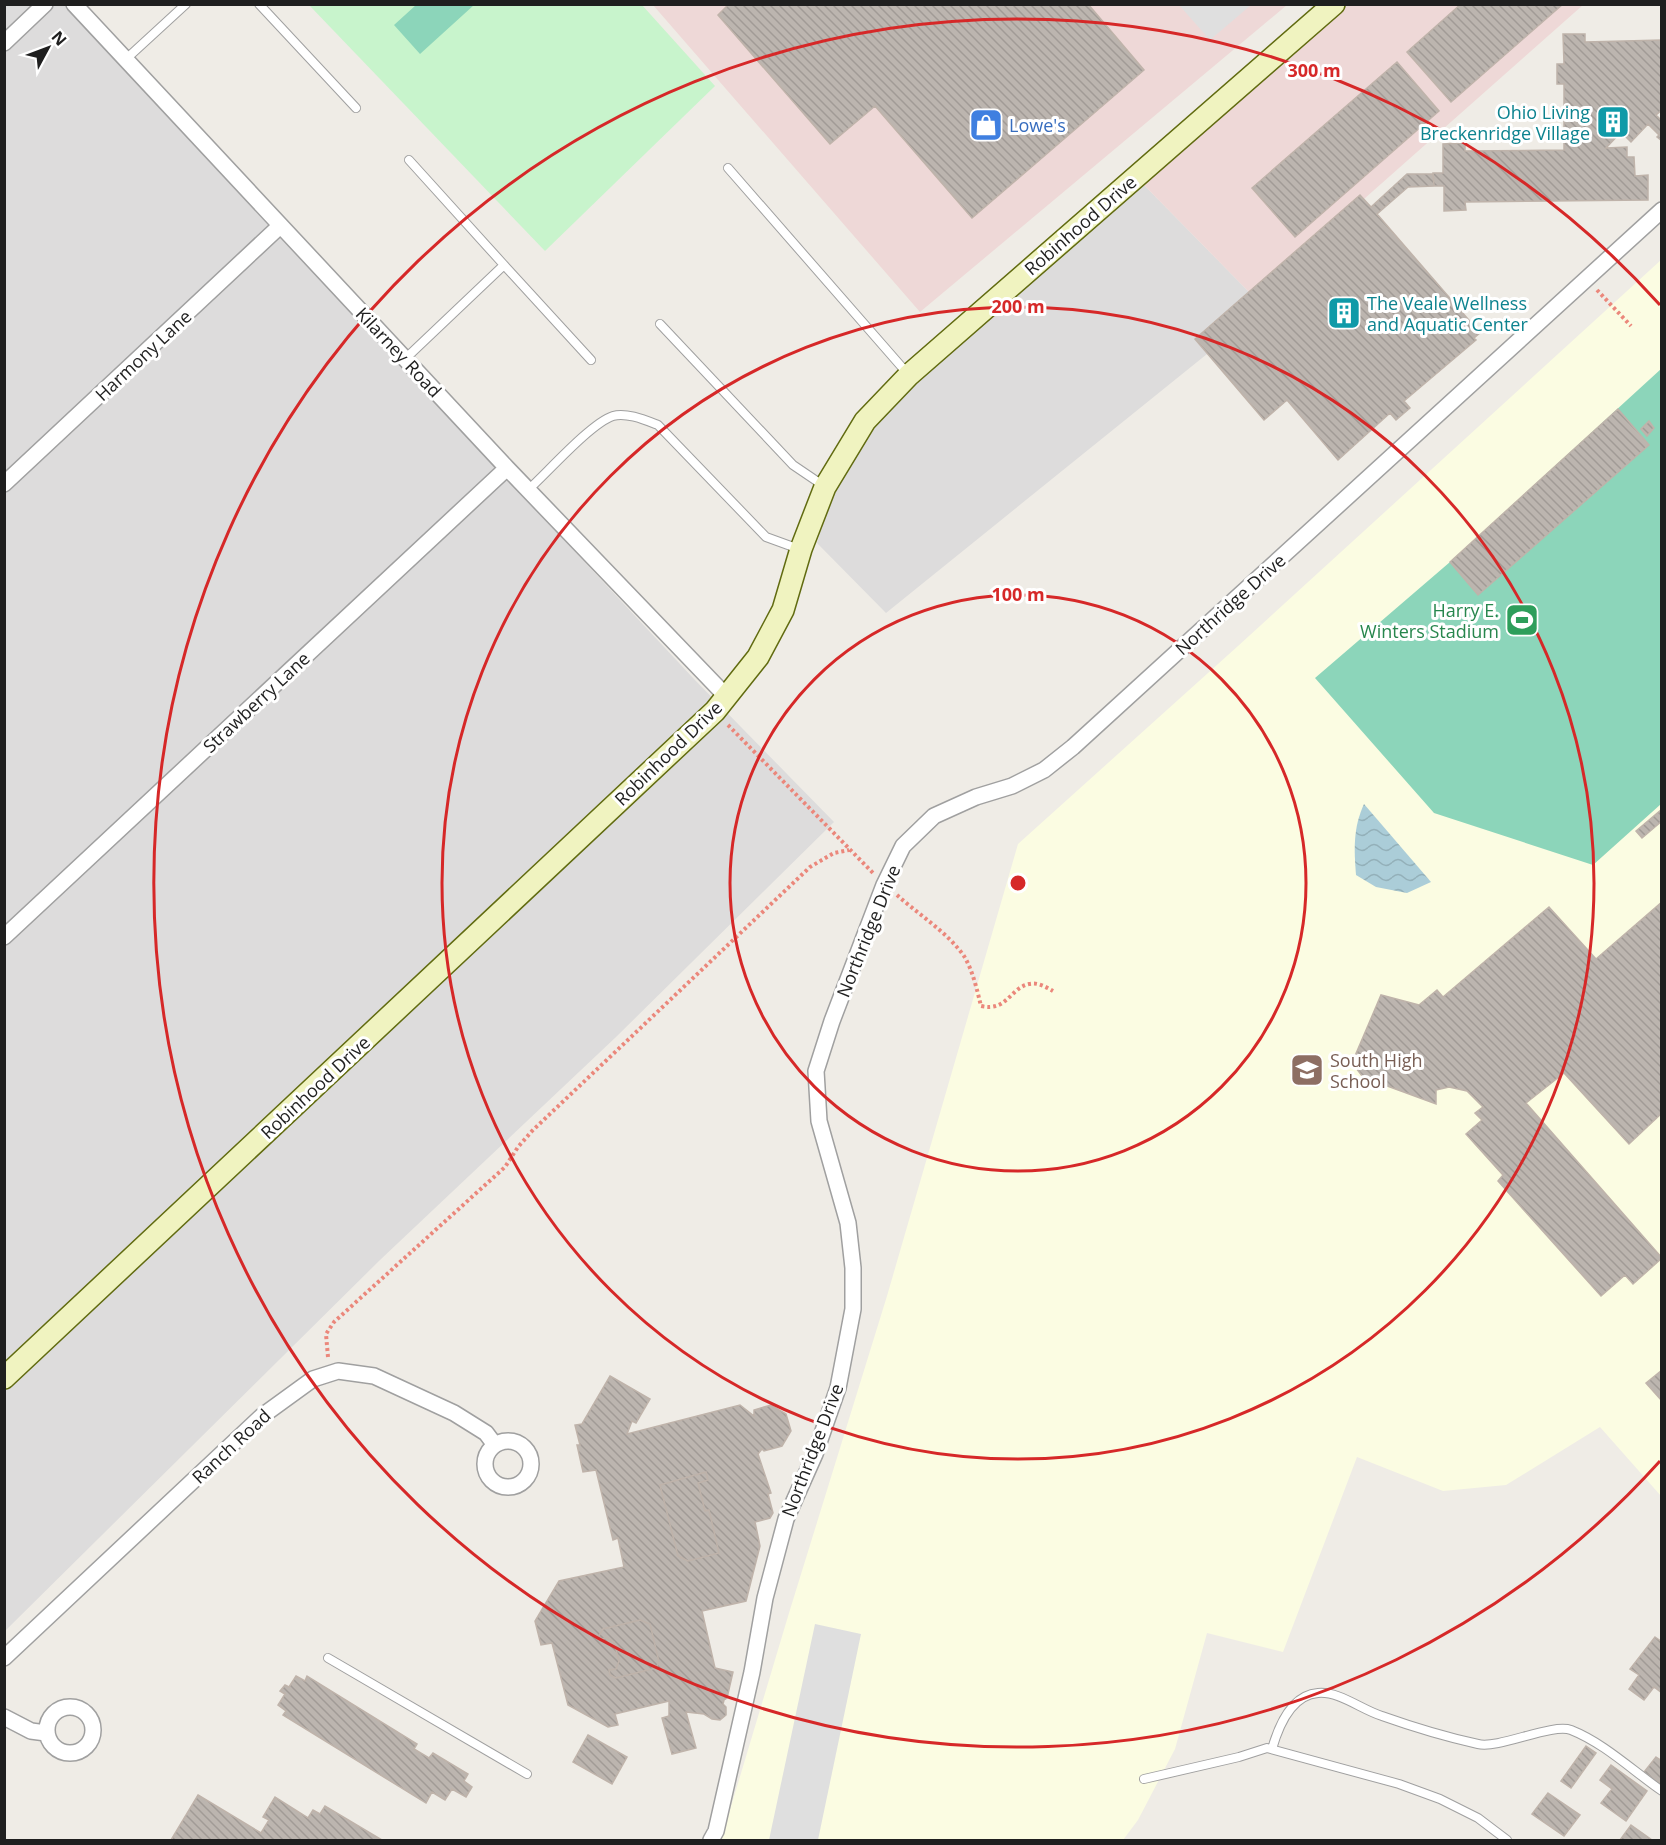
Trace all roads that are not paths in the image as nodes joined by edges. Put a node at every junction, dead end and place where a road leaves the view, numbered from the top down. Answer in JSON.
{"nodes":[{"id":1,"x":45,"y":4,"type":"edge"},
{"id":2,"x":74,"y":4,"type":"edge"},
{"id":3,"x":186,"y":4,"type":"edge"},
{"id":4,"x":259,"y":4,"type":"edge"},
{"id":5,"x":1334,"y":4,"type":"edge"},
{"id":6,"x":4,"y":43,"type":"edge"},
{"id":7,"x":125,"y":61,"type":"junction"},
{"id":8,"x":356,"y":108,"type":"dead end"},
{"id":9,"x":409,"y":160,"type":"dead end"},
{"id":10,"x":729,"y":168,"type":"dead end"},
{"id":11,"x":1662,"y":210,"type":"edge"},
{"id":12,"x":280,"y":226,"type":"junction"},
{"id":13,"x":504,"y":265,"type":"junction"},
{"id":14,"x":660,"y":324,"type":"dead end"},
{"id":15,"x":405,"y":359,"type":"junction"},
{"id":16,"x":591,"y":360,"type":"dead end"},
{"id":17,"x":909,"y":375,"type":"junction"},
{"id":18,"x":507,"y":468,"type":"junction"},
{"id":19,"x":4,"y":484,"type":"edge"},
{"id":20,"x":825,"y":487,"type":"junction"},
{"id":21,"x":528,"y":490,"type":"junction"},
{"id":22,"x":801,"y":549,"type":"junction"},
{"id":23,"x":726,"y":696,"type":"junction"},
{"id":24,"x":4,"y":937,"type":"edge"},
{"id":25,"x":4,"y":1378,"type":"edge"},
{"id":26,"x":495,"y":1445,"type":"dead end"},
{"id":27,"x":4,"y":1658,"type":"edge"},
{"id":28,"x":328,"y":1658,"type":"dead end"},
{"id":29,"x":4,"y":1717,"type":"edge"},
{"id":30,"x":46,"y":1733,"type":"dead end"},
{"id":31,"x":1272,"y":1749,"type":"junction"},
{"id":32,"x":527,"y":1774,"type":"dead end"},
{"id":33,"x":1144,"y":1779,"type":"dead end"},
{"id":34,"x":1662,"y":1791,"type":"edge"},
{"id":35,"x":711,"y":1840,"type":"edge"},
{"id":36,"x":1507,"y":1840,"type":"edge"}],
"edges":[{"from":1,"to":6,"type":"street"},
{"from":2,"to":7,"type":"street","name":"Kilarney Road"},
{"from":3,"to":7,"type":"lane"},
{"from":4,"to":8,"type":"lane"},
{"from":5,"to":17,"type":"street","name":"Robinhood Drive"},
{"from":7,"to":12,"type":"street","name":"Kilarney Road"},
{"from":9,"to":13,"type":"lane"},
{"from":10,"to":17,"type":"lane"},
{"from":11,"to":35,"type":"street","name":"Northridge Drive"},
{"from":12,"to":15,"type":"street","name":"Kilarney Road"},
{"from":12,"to":19,"type":"street","name":"Harmony Lane"},
{"from":13,"to":15,"type":"lane"},
{"from":13,"to":16,"type":"lane"},
{"from":14,"to":20,"type":"lane"},
{"from":15,"to":18,"type":"street","name":"Kilarney Road"},
{"from":17,"to":20,"type":"street","name":"Robinhood Drive"},
{"from":18,"to":21,"type":"street","name":"Kilarney Road"},
{"from":18,"to":24,"type":"street","name":"Strawberry Lane"},
{"from":20,"to":22,"type":"street","name":"Robinhood Drive"},
{"from":21,"to":22,"type":"lane"},
{"from":21,"to":23,"type":"street","name":"Kilarney Road"},
{"from":22,"to":23,"type":"street","name":"Robinhood Drive"},
{"from":23,"to":25,"type":"street","name":"Robinhood Drive"},
{"from":26,"to":27,"type":"street","name":"Ranch Road"},
{"from":28,"to":32,"type":"lane"},
{"from":29,"to":30,"type":"street"},
{"from":31,"to":33,"type":"lane"},
{"from":31,"to":34,"type":"lane"},
{"from":31,"to":36,"type":"lane"}]}
